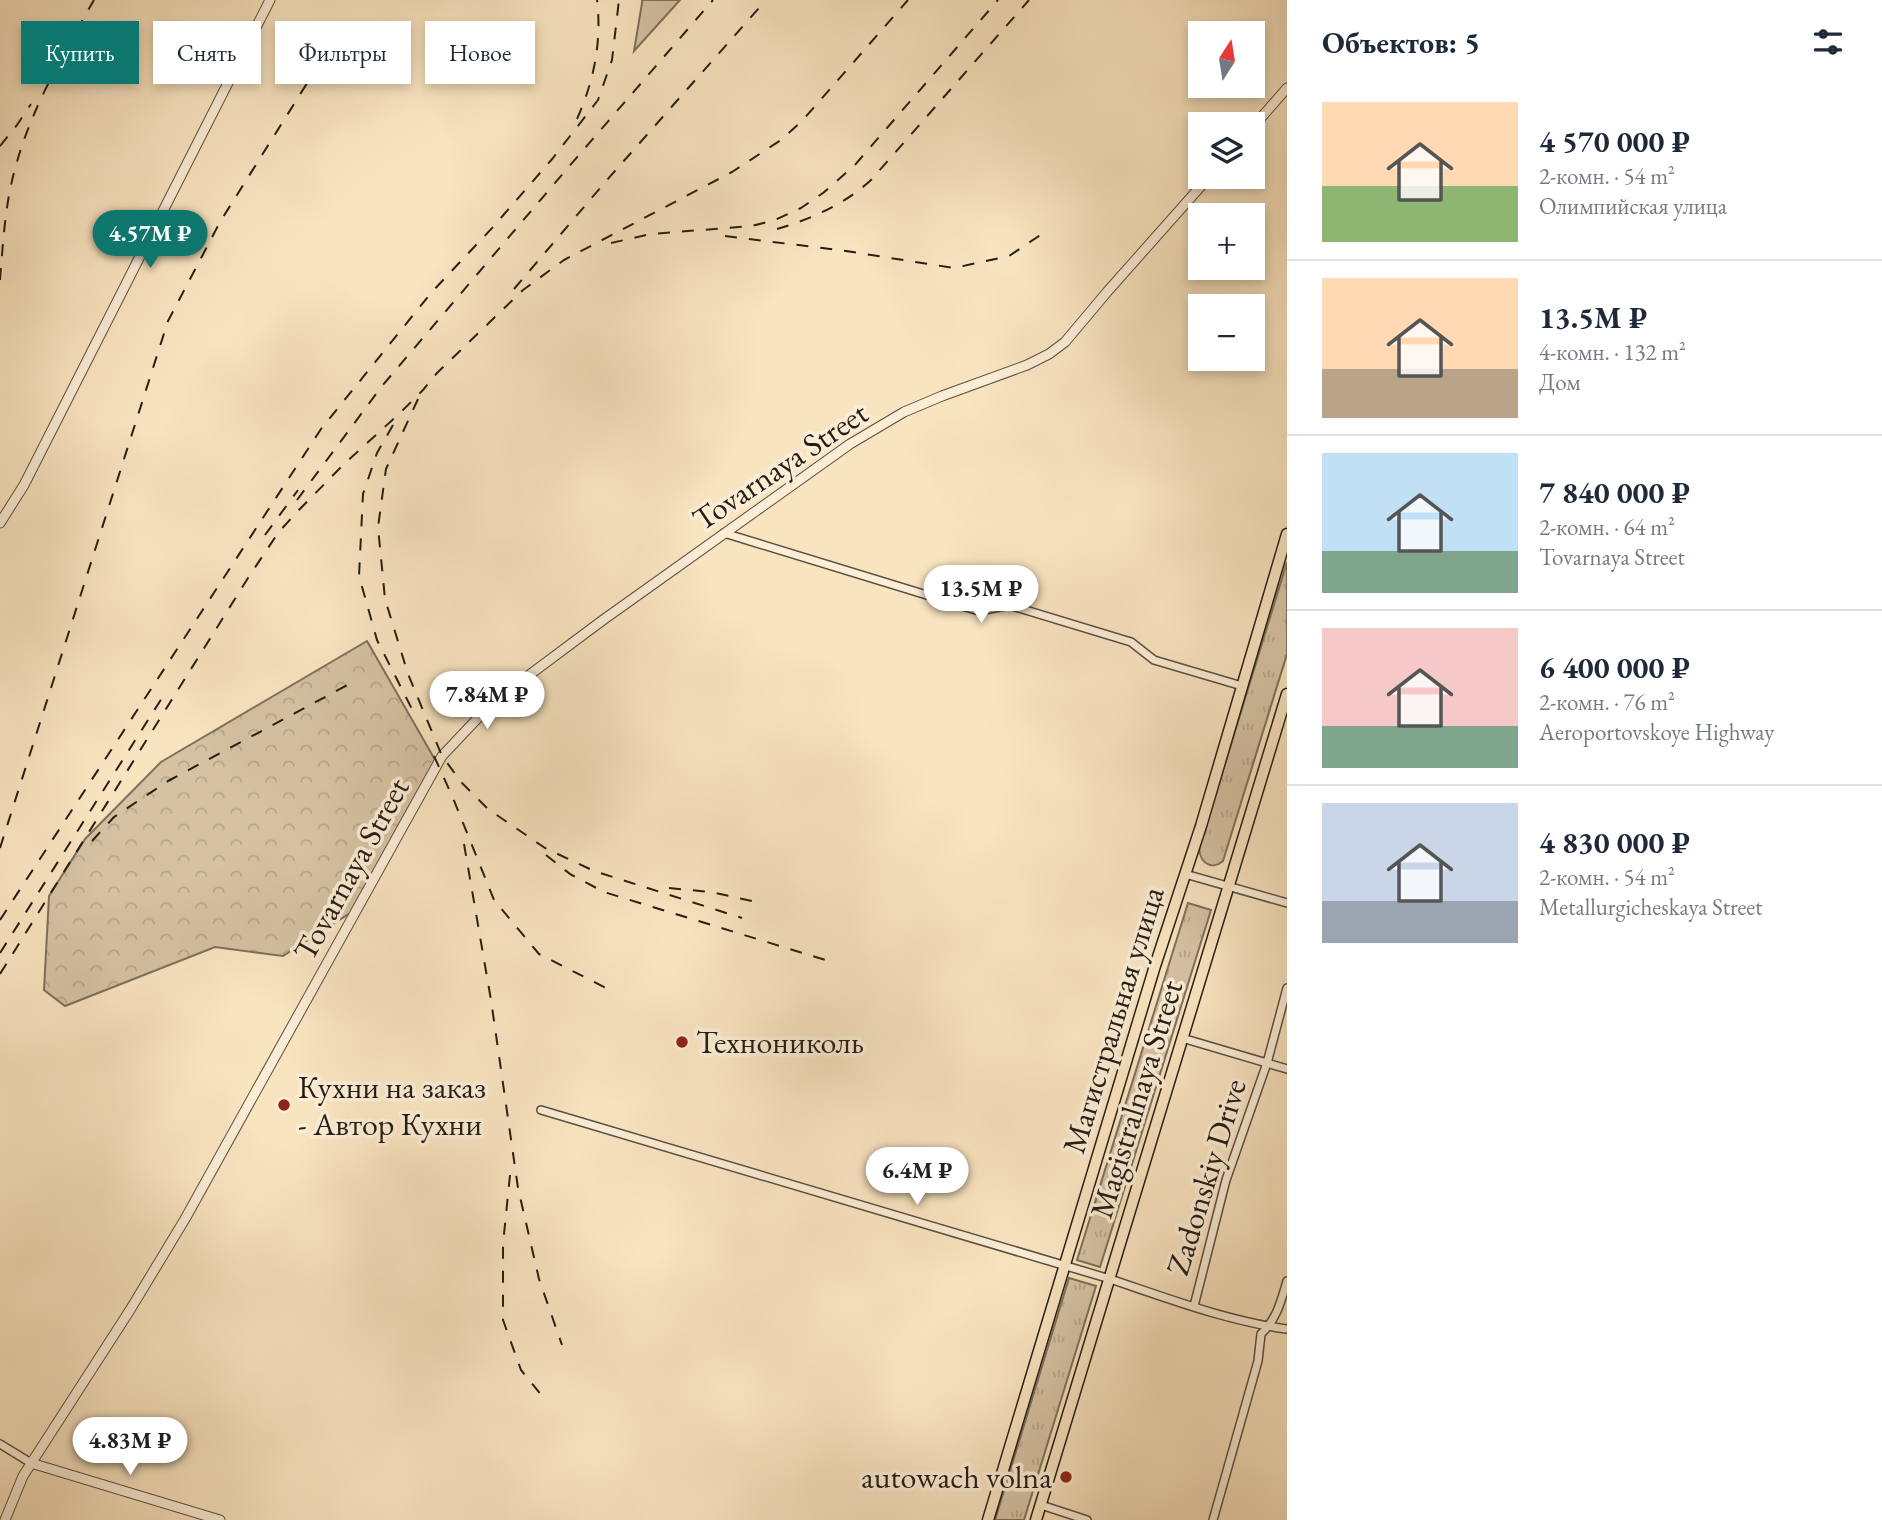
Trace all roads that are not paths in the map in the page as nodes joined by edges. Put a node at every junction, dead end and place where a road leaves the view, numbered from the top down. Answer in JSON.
{"nodes":[{"id":1,"x":270,"y":0,"type":"edge"},
{"id":2,"x":1287,"y":88,"type":"edge"},
{"id":3,"x":1265,"y":113,"type":"edge"},
{"id":4,"x":1198,"y":189,"type":"edge"},
{"id":5,"x":0,"y":523,"type":"edge"},
{"id":6,"x":724,"y":533,"type":"junction"},
{"id":7,"x":1287,"y":534,"type":"edge"},
{"id":8,"x":1242,"y":686,"type":"junction"},
{"id":9,"x":1287,"y":694,"type":"edge"},
{"id":10,"x":1185,"y":874,"type":"junction"},
{"id":11,"x":1228,"y":887,"type":"junction"},
{"id":12,"x":1287,"y":903,"type":"edge"},
{"id":13,"x":1287,"y":988,"type":"edge"},
{"id":14,"x":1182,"y":1038,"type":"junction"},
{"id":15,"x":1267,"y":1063,"type":"junction"},
{"id":16,"x":1287,"y":1069,"type":"edge"},
{"id":17,"x":541,"y":1110,"type":"dead end"},
{"id":18,"x":1065,"y":1266,"type":"junction"},
{"id":19,"x":1110,"y":1279,"type":"junction"},
{"id":20,"x":1287,"y":1281,"type":"edge"},
{"id":21,"x":1194,"y":1306,"type":"junction"},
{"id":22,"x":1268,"y":1327,"type":"junction"},
{"id":23,"x":1287,"y":1329,"type":"edge"},
{"id":24,"x":0,"y":1444,"type":"edge"},
{"id":25,"x":32,"y":1463,"type":"junction"},
{"id":26,"x":1041,"y":1505,"type":"junction"},
{"id":27,"x":5,"y":1520,"type":"edge"},
{"id":28,"x":220,"y":1520,"type":"edge"},
{"id":29,"x":988,"y":1520,"type":"edge"},
{"id":30,"x":1036,"y":1520,"type":"edge"},
{"id":31,"x":1087,"y":1520,"type":"edge"},
{"id":32,"x":1213,"y":1520,"type":"edge"}],
"edges":[{"from":1,"to":5,"type":"street"},
{"from":2,"to":3,"type":"street"},
{"from":4,"to":6,"type":"street","name":"Tovarnaya Street"},
{"from":6,"to":8,"type":"street"},
{"from":6,"to":25,"type":"street","name":"Tovarnaya Street"},
{"from":7,"to":8,"type":"main road","name":"Магистральная улица"},
{"from":8,"to":10,"type":"main road","name":"Магистральная улица"},
{"from":9,"to":11,"type":"main road","name":"Magistralnaya Street"},
{"from":10,"to":11,"type":"street"},
{"from":10,"to":18,"type":"main road","name":"Магистральная улица"},
{"from":11,"to":12,"type":"street"},
{"from":11,"to":14,"type":"main road","name":"Magistralnaya Street"},
{"from":13,"to":15,"type":"street","name":"Zadonskiy Drive"},
{"from":14,"to":15,"type":"street"},
{"from":14,"to":19,"type":"main road","name":"Magistralnaya Street"},
{"from":15,"to":16,"type":"street"},
{"from":15,"to":21,"type":"street","name":"Zadonskiy Drive"},
{"from":17,"to":18,"type":"street"},
{"from":18,"to":19,"type":"street"},
{"from":18,"to":29,"type":"main road","name":"Магистральная улица"},
{"from":19,"to":21,"type":"street"},
{"from":19,"to":26,"type":"main road","name":"Magistralnaya Street"},
{"from":20,"to":22,"type":"street"},
{"from":21,"to":22,"type":"street"},
{"from":22,"to":23,"type":"street"},
{"from":22,"to":32,"type":"street"},
{"from":24,"to":25,"type":"street"},
{"from":25,"to":27,"type":"street","name":"Tovarnaya Street"},
{"from":25,"to":28,"type":"street"},
{"from":26,"to":30,"type":"main road","name":"Magistralnaya Street"},
{"from":26,"to":31,"type":"street"}]}
